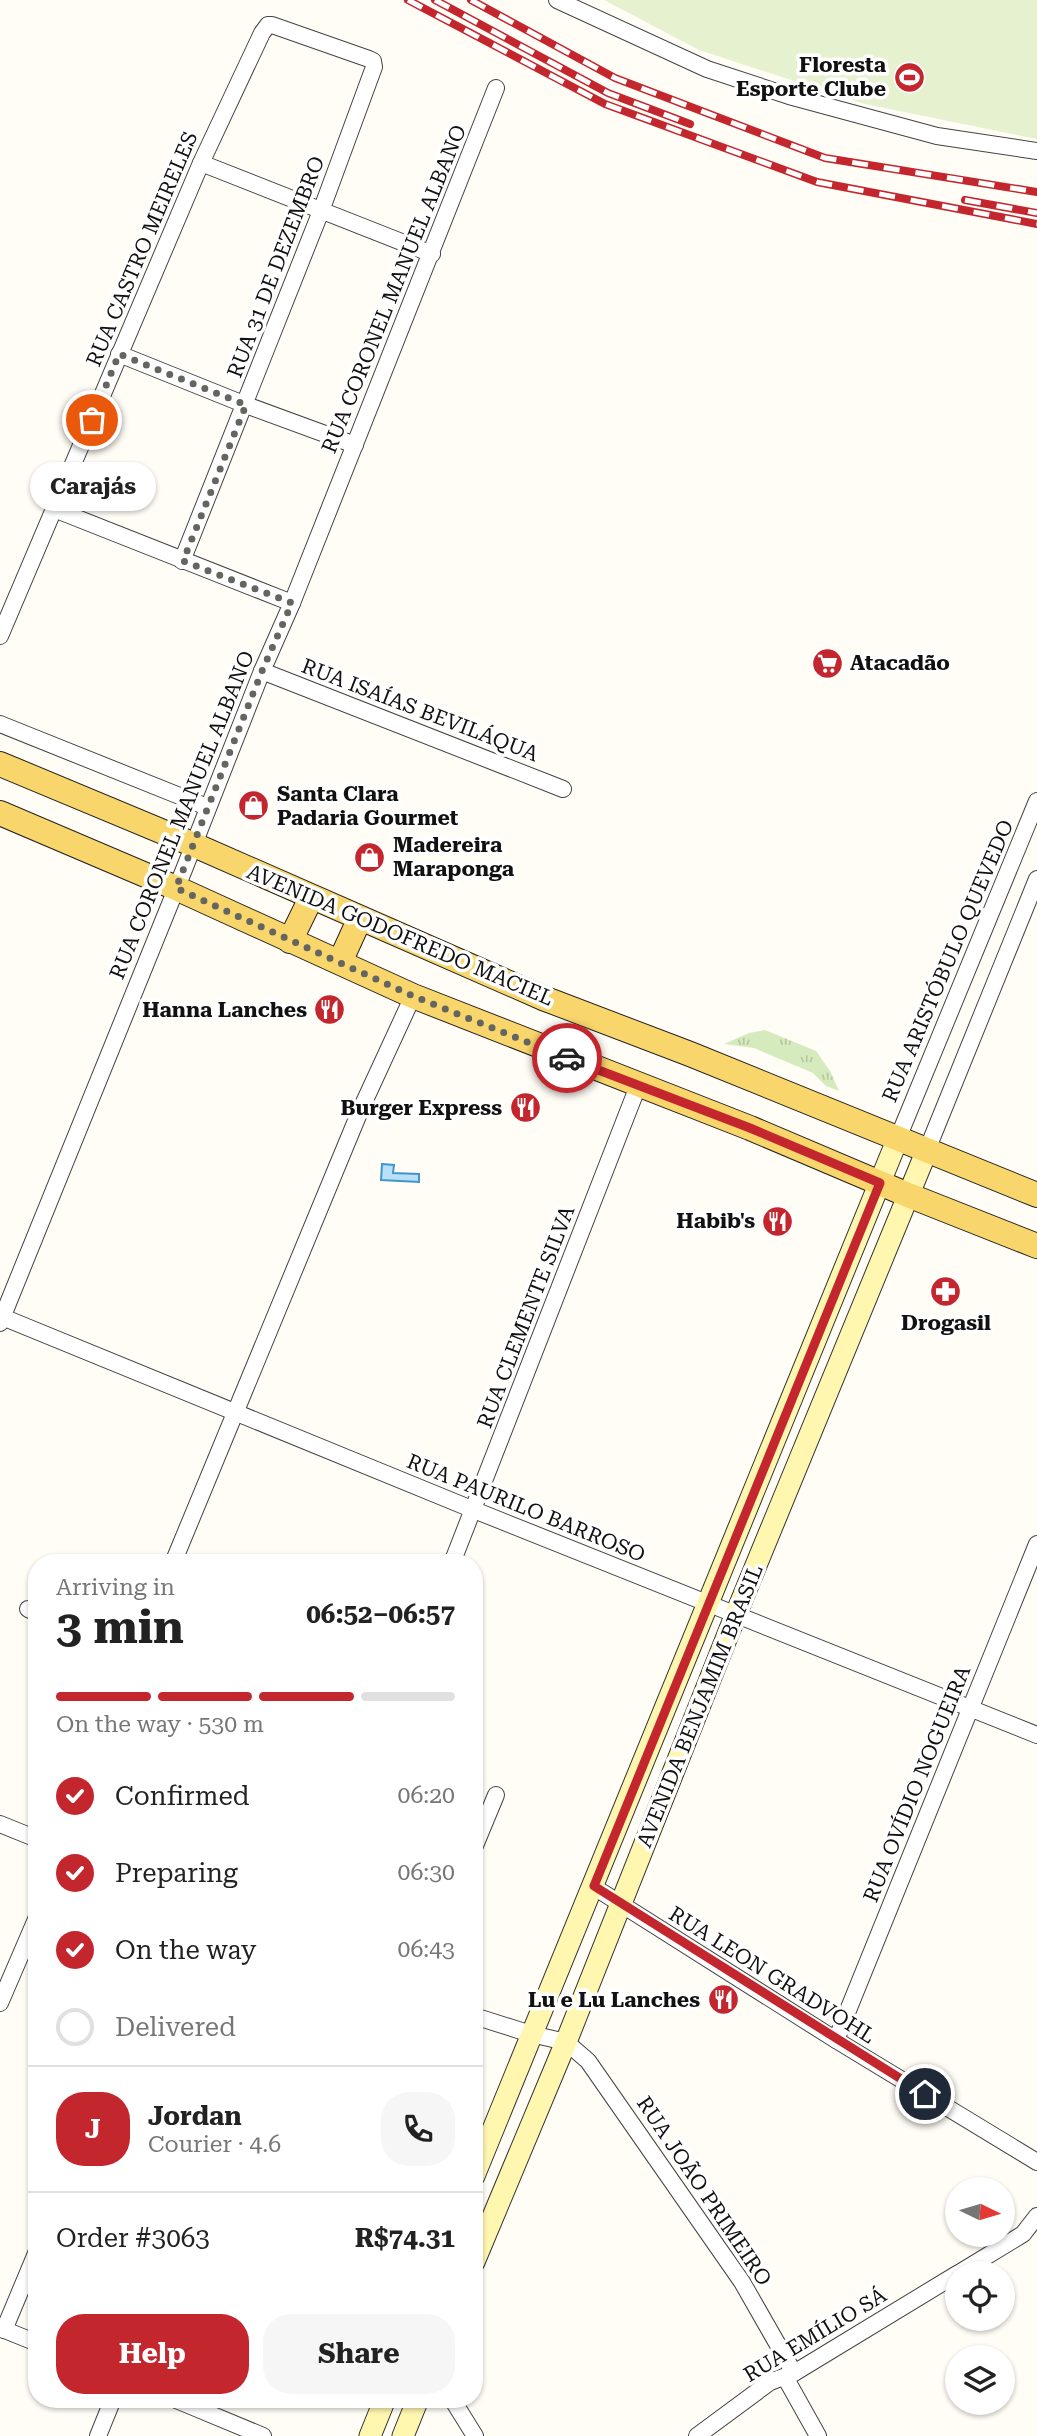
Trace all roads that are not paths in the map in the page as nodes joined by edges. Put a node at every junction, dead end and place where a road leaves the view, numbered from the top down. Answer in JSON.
{"nodes":[{"id":1,"x":557,"y":0,"type":"edge"},
{"id":2,"x":374,"y":64,"type":"joint"},
{"id":3,"x":496,"y":88,"type":"dead end"},
{"id":4,"x":1037,"y":151,"type":"edge"},
{"id":5,"x":201,"y":163,"type":"junction"},
{"id":6,"x":321,"y":211,"type":"junction"},
{"id":7,"x":432,"y":254,"type":"junction"},
{"id":8,"x":119,"y":354,"type":"junction"},
{"id":9,"x":246,"y":405,"type":"junction"},
{"id":10,"x":355,"y":445,"type":"junction"},
{"id":11,"x":54,"y":509,"type":"junction"},
{"id":12,"x":183,"y":561,"type":"junction"},
{"id":13,"x":292,"y":603,"type":"junction"},
{"id":14,"x":0,"y":636,"type":"edge"},
{"id":15,"x":262,"y":671,"type":"junction"},
{"id":16,"x":0,"y":724,"type":"edge"},
{"id":17,"x":0,"y":764,"type":"edge"},
{"id":18,"x":563,"y":789,"type":"dead end"},
{"id":19,"x":1037,"y":801,"type":"edge"},
{"id":20,"x":207,"y":807,"type":"junction"},
{"id":21,"x":0,"y":813,"type":"edge"},
{"id":22,"x":192,"y":844,"type":"junction"},
{"id":23,"x":1037,"y":878,"type":"edge"},
{"id":24,"x":176,"y":888,"type":"junction"},
{"id":25,"x":311,"y":898,"type":"junction"},
{"id":26,"x":360,"y":918,"type":"junction"},
{"id":27,"x":290,"y":941,"type":"junction"},
{"id":28,"x":340,"y":962,"type":"junction"},
{"id":29,"x":413,"y":996,"type":"junction"},
{"id":30,"x":638,"y":1086,"type":"junction"},
{"id":31,"x":898,"y":1138,"type":"junction"},
{"id":32,"x":926,"y":1150,"type":"junction"},
{"id":33,"x":880,"y":1183,"type":"junction"},
{"id":34,"x":908,"y":1195,"type":"junction"},
{"id":35,"x":1037,"y":1195,"type":"edge"},
{"id":36,"x":1037,"y":1246,"type":"edge"},
{"id":37,"x":1,"y":1318,"type":"edge"},
{"id":38,"x":236,"y":1413,"type":"junction"},
{"id":39,"x":474,"y":1510,"type":"junction"},
{"id":40,"x":1037,"y":1544,"type":"edge"},
{"id":41,"x":177,"y":1554,"type":"edge"},
{"id":42,"x":457,"y":1554,"type":"edge"},
{"id":43,"x":709,"y":1603,"type":"junction"},
{"id":44,"x":736,"y":1614,"type":"junction"},
{"id":45,"x":970,"y":1709,"type":"junction"},
{"id":46,"x":1037,"y":1735,"type":"edge"},
{"id":47,"x":496,"y":1795,"type":"dead end"},
{"id":48,"x":0,"y":1824,"type":"edge"},
{"id":49,"x":483,"y":1826,"type":"edge"},
{"id":50,"x":28,"y":1835,"type":"edge"},
{"id":51,"x":594,"y":1886,"type":"junction"},
{"id":52,"x":621,"y":1904,"type":"junction"},
{"id":53,"x":28,"y":1938,"type":"edge"},
{"id":54,"x":0,"y":2003,"type":"edge"},
{"id":55,"x":483,"y":2019,"type":"edge"},
{"id":56,"x":531,"y":2034,"type":"junction"},
{"id":57,"x":836,"y":2040,"type":"junction"},
{"id":58,"x":566,"y":2042,"type":"junction"},
{"id":59,"x":483,"y":2154,"type":"edge"},
{"id":60,"x":1037,"y":2162,"type":"edge"},
{"id":61,"x":1037,"y":2216,"type":"edge"},
{"id":62,"x":483,"y":2240,"type":"edge"},
{"id":63,"x":979,"y":2261,"type":"edge"},
{"id":64,"x":28,"y":2271,"type":"edge"},
{"id":65,"x":945,"y":2282,"type":"edge"},
{"id":66,"x":2,"y":2329,"type":"edge"},
{"id":67,"x":28,"y":2339,"type":"edge"},
{"id":68,"x":789,"y":2375,"type":"junction"},
{"id":69,"x":109,"y":2408,"type":"edge"},
{"id":70,"x":196,"y":2408,"type":"edge"},
{"id":71,"x":381,"y":2408,"type":"edge"},
{"id":72,"x":414,"y":2408,"type":"edge"},
{"id":73,"x":458,"y":2408,"type":"edge"},
{"id":74,"x":98,"y":2436,"type":"edge"},
{"id":75,"x":263,"y":2436,"type":"edge"},
{"id":76,"x":370,"y":2436,"type":"edge"},
{"id":77,"x":403,"y":2436,"type":"edge"},
{"id":78,"x":475,"y":2436,"type":"edge"},
{"id":79,"x":697,"y":2436,"type":"edge"},
{"id":80,"x":818,"y":2436,"type":"edge"}],
"edges":[{"from":1,"to":4,"type":"street"},
{"from":2,"to":5,"type":"street","name":"RUA CASTRO MEIRELES"},
{"from":2,"to":6,"type":"street","name":"RUA 31 DE DEZEMBRO"},
{"from":3,"to":7,"type":"street","name":"RUA CORONEL MANUEL ALBANO"},
{"from":5,"to":6,"type":"street"},
{"from":5,"to":8,"type":"street","name":"RUA CASTRO MEIRELES"},
{"from":6,"to":7,"type":"street"},
{"from":6,"to":9,"type":"street","name":"RUA 31 DE DEZEMBRO"},
{"from":7,"to":10,"type":"street","name":"RUA CORONEL MANUEL ALBANO"},
{"from":8,"to":9,"type":"street"},
{"from":8,"to":11,"type":"street","name":"RUA CASTRO MEIRELES"},
{"from":9,"to":10,"type":"street"},
{"from":9,"to":12,"type":"street","name":"RUA 31 DE DEZEMBRO"},
{"from":10,"to":13,"type":"street","name":"RUA CORONEL MANUEL ALBANO"},
{"from":11,"to":12,"type":"street"},
{"from":11,"to":14,"type":"street","name":"RUA CASTRO MEIRELES"},
{"from":12,"to":13,"type":"street"},
{"from":13,"to":15,"type":"street","name":"RUA CORONEL MANUEL ALBANO"},
{"from":15,"to":18,"type":"street","name":"RUA ISAÍAS BEVILÁQUA"},
{"from":15,"to":20,"type":"street","name":"RUA CORONEL MANUEL ALBANO"},
{"from":16,"to":20,"type":"street"},
{"from":17,"to":22,"type":"main road","name":"AVENIDA GODOFREDO MACIEL"},
{"from":19,"to":31,"type":"street","name":"RUA ARISTÓBULO QUEVEDO"},
{"from":20,"to":22,"type":"street","name":"RUA CORONEL MANUEL ALBANO"},
{"from":21,"to":24,"type":"main road"},
{"from":22,"to":24,"type":"street","name":"RUA CORONEL MANUEL ALBANO"},
{"from":22,"to":25,"type":"main road","name":"AVENIDA GODOFREDO MACIEL"},
{"from":23,"to":32,"type":"street"},
{"from":24,"to":27,"type":"main road"},
{"from":24,"to":37,"type":"street","name":"RUA CORONEL MANUEL ALBANO"},
{"from":25,"to":26,"type":"main road","name":"AVENIDA GODOFREDO MACIEL"},
{"from":25,"to":27,"type":"main road"},
{"from":26,"to":28,"type":"main road"},
{"from":26,"to":31,"type":"main road","name":"AVENIDA GODOFREDO MACIEL"},
{"from":27,"to":28,"type":"main road"},
{"from":28,"to":29,"type":"main road"},
{"from":29,"to":30,"type":"main road"},
{"from":29,"to":38,"type":"street"},
{"from":30,"to":33,"type":"main road"},
{"from":30,"to":39,"type":"street","name":"RUA CLEMENTE SILVA"},
{"from":31,"to":32,"type":"main road","name":"AVENIDA GODOFREDO MACIEL"},
{"from":31,"to":33,"type":"main road","name":"AVENIDA BENJAMIM BRASIL"},
{"from":32,"to":34,"type":"main road","name":"AVENIDA BENJAMIM BRASIL"},
{"from":32,"to":35,"type":"main road","name":"AVENIDA GODOFREDO MACIEL"},
{"from":33,"to":34,"type":"main road"},
{"from":33,"to":43,"type":"main road","name":"AVENIDA BENJAMIM BRASIL"},
{"from":34,"to":36,"type":"main road"},
{"from":34,"to":44,"type":"main road","name":"AVENIDA BENJAMIM BRASIL"},
{"from":37,"to":38,"type":"street","name":"RUA PAURILO BARROSO"},
{"from":38,"to":39,"type":"street","name":"RUA PAURILO BARROSO"},
{"from":38,"to":41,"type":"street"},
{"from":39,"to":42,"type":"street","name":"RUA CLEMENTE SILVA"},
{"from":39,"to":43,"type":"street","name":"RUA PAURILO BARROSO"},
{"from":40,"to":45,"type":"street","name":"RUA OVÍDIO NOGUEIRA"},
{"from":43,"to":44,"type":"street","name":"RUA PAURILO BARROSO"},
{"from":43,"to":51,"type":"main road","name":"AVENIDA BENJAMIM BRASIL"},
{"from":44,"to":45,"type":"street","name":"RUA PAURILO BARROSO"},
{"from":44,"to":52,"type":"main road","name":"AVENIDA BENJAMIM BRASIL"},
{"from":45,"to":46,"type":"street","name":"RUA PAURILO BARROSO"},
{"from":45,"to":57,"type":"street","name":"RUA OVÍDIO NOGUEIRA"},
{"from":47,"to":49,"type":"street"},
{"from":48,"to":50,"type":"street"},
{"from":51,"to":52,"type":"street","name":"RUA LEON GRADVOHL"},
{"from":51,"to":56,"type":"main road","name":"AVENIDA BENJAMIM BRASIL"},
{"from":52,"to":57,"type":"street","name":"RUA LEON GRADVOHL"},
{"from":52,"to":58,"type":"main road","name":"AVENIDA BENJAMIM BRASIL"},
{"from":53,"to":54,"type":"street"},
{"from":55,"to":56,"type":"street"},
{"from":56,"to":58,"type":"street"},
{"from":56,"to":59,"type":"main road","name":"AVENIDA BENJAMIM BRASIL"},
{"from":57,"to":60,"type":"street","name":"RUA LEON GRADVOHL"},
{"from":58,"to":62,"type":"main road","name":"AVENIDA BENJAMIM BRASIL"},
{"from":58,"to":68,"type":"street","name":"RUA JOÃO PRIMEIRO"},
{"from":61,"to":63,"type":"street","name":"RUA EMÍLIO SÁ"},
{"from":64,"to":66,"type":"street"},
{"from":65,"to":68,"type":"street","name":"RUA EMÍLIO SÁ"},
{"from":66,"to":67,"type":"street"},
{"from":68,"to":79,"type":"street","name":"RUA EMÍLIO SÁ"},
{"from":68,"to":80,"type":"street","name":"RUA JOÃO PRIMEIRO"},
{"from":69,"to":74,"type":"street"},
{"from":70,"to":75,"type":"street"},
{"from":71,"to":76,"type":"main road"},
{"from":72,"to":77,"type":"main road"},
{"from":73,"to":78,"type":"street"}]}
